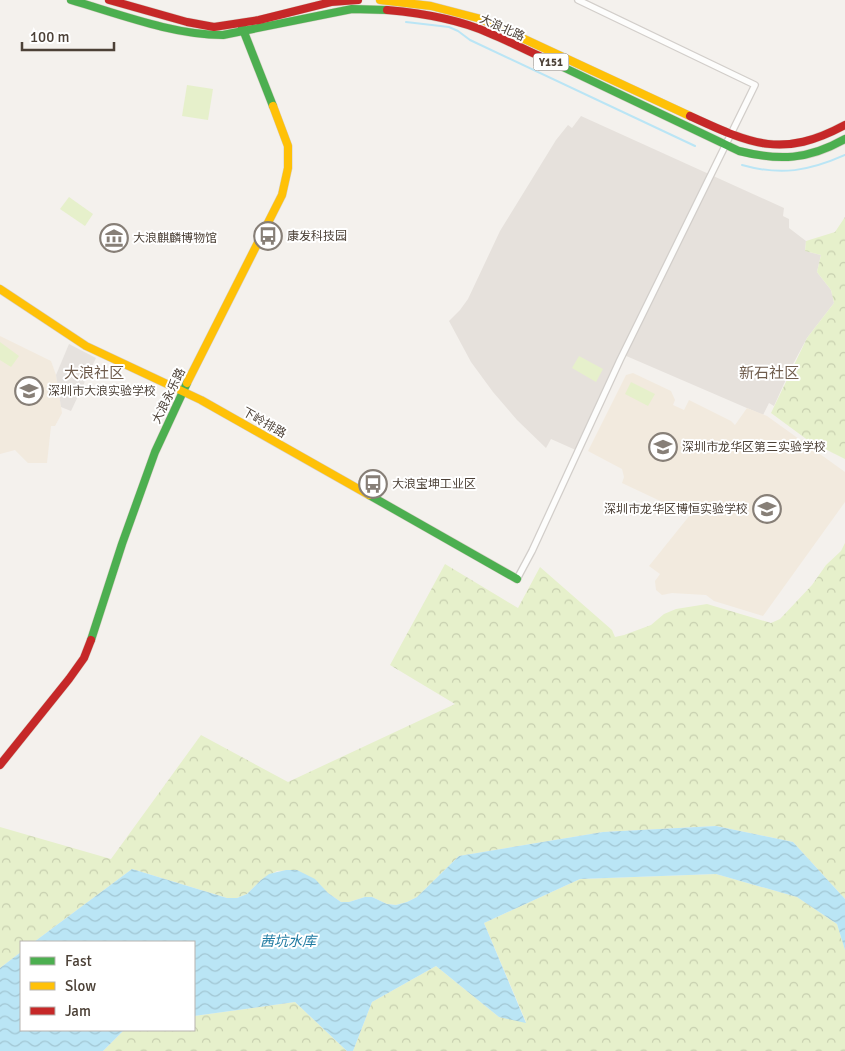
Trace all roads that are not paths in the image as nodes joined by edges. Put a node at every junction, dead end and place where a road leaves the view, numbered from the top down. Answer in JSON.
{"nodes":[{"id":1,"x":71,"y":0,"type":"edge"},
{"id":2,"x":109,"y":0,"type":"edge"},
{"id":3,"x":358,"y":0,"type":"edge"},
{"id":4,"x":380,"y":0,"type":"edge"},
{"id":5,"x":578,"y":0,"type":"edge"},
{"id":6,"x":242,"y":27,"type":"junction"},
{"id":7,"x":845,"y":125,"type":"edge"},
{"id":8,"x":730,"y":134,"type":"junction"},
{"id":9,"x":845,"y":139,"type":"edge"},
{"id":10,"x":725,"y":145,"type":"junction"},
{"id":11,"x":0,"y":288,"type":"edge"},
{"id":12,"x":183,"y":391,"type":"junction"},
{"id":13,"x":517,"y":579,"type":"joint"},
{"id":14,"x":0,"y":765,"type":"edge"}],
"edges":[{"from":1,"to":6,"type":"main road","name":"大浪北路","number":"Y151"},
{"from":2,"to":6,"type":"main road","name":"大浪北路","number":"Y151"},
{"from":3,"to":6,"type":"main road","name":"大浪北路","number":"Y151"},
{"from":4,"to":8,"type":"main road","name":"大浪北路","number":"Y151"},
{"from":5,"to":8,"type":"street"},
{"from":6,"to":10,"type":"main road","name":"大浪北路","number":"Y151"},
{"from":6,"to":12,"type":"main road","name":"大浪永乐路"},
{"from":7,"to":8,"type":"main road","name":"大浪北路"},
{"from":8,"to":10,"type":"street"},
{"from":9,"to":10,"type":"main road","name":"大浪北路"},
{"from":10,"to":13,"type":"street"},
{"from":11,"to":12,"type":"main road","name":"下岭排路"},
{"from":12,"to":13,"type":"main road","name":"下岭排路"},
{"from":12,"to":14,"type":"main road","name":"大浪永乐路"}]}
